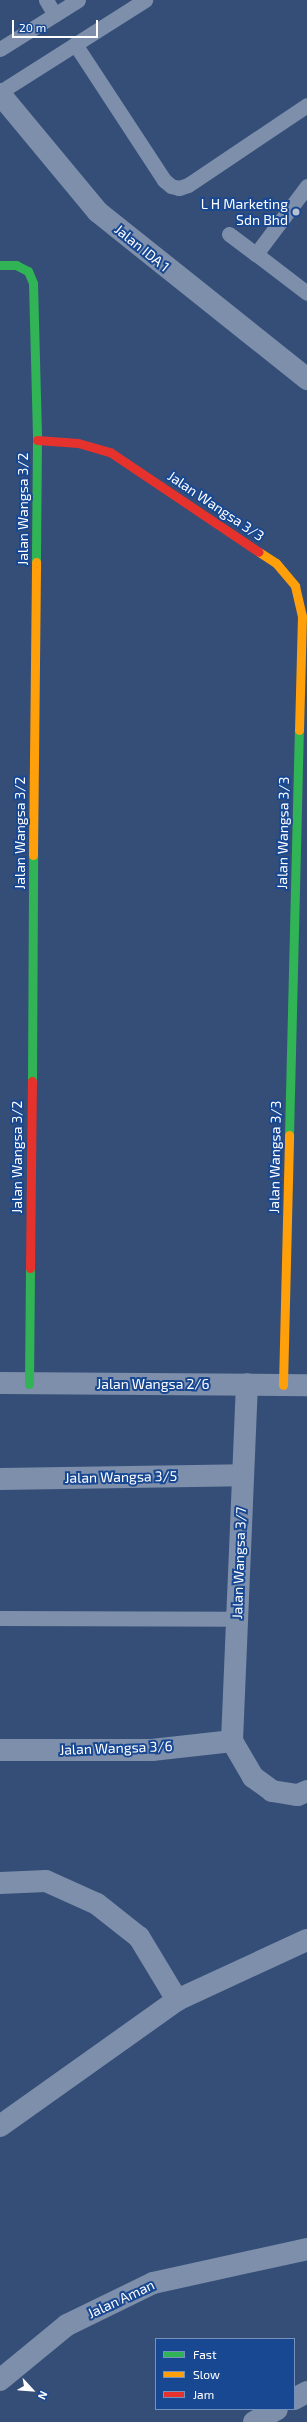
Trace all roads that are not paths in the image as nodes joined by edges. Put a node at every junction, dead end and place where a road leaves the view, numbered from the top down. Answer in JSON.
{"nodes":[{"id":1,"x":46,"y":0,"type":"edge"},
{"id":2,"x":78,"y":0,"type":"edge"},
{"id":3,"x":145,"y":0,"type":"edge"},
{"id":4,"x":55,"y":15,"type":"junction"},
{"id":5,"x":75,"y":44,"type":"junction"},
{"id":6,"x":0,"y":49,"type":"edge"},
{"id":7,"x":0,"y":93,"type":"edge"},
{"id":8,"x":307,"y":105,"type":"edge"},
{"id":9,"x":307,"y":186,"type":"edge"},
{"id":10,"x":229,"y":234,"type":"dead end"},
{"id":11,"x":256,"y":254,"type":"junction"},
{"id":12,"x":0,"y":265,"type":"edge"},
{"id":13,"x":307,"y":293,"type":"edge"},
{"id":14,"x":307,"y":379,"type":"edge"},
{"id":15,"x":37,"y":440,"type":"junction"},
{"id":16,"x":0,"y":1383,"type":"edge"},
{"id":17,"x":29,"y":1384,"type":"junction"},
{"id":18,"x":247,"y":1384,"type":"junction"},
{"id":19,"x":283,"y":1385,"type":"junction"},
{"id":20,"x":307,"y":1385,"type":"edge"},
{"id":21,"x":242,"y":1475,"type":"junction"},
{"id":22,"x":0,"y":1479,"type":"edge"},
{"id":23,"x":0,"y":1618,"type":"edge"},
{"id":24,"x":237,"y":1619,"type":"junction"},
{"id":25,"x":232,"y":1741,"type":"junction"},
{"id":26,"x":0,"y":1750,"type":"edge"},
{"id":27,"x":307,"y":1791,"type":"edge"},
{"id":28,"x":0,"y":1883,"type":"edge"},
{"id":29,"x":307,"y":1940,"type":"edge"},
{"id":30,"x":177,"y":2000,"type":"junction"},
{"id":31,"x":0,"y":2126,"type":"edge"},
{"id":32,"x":307,"y":2249,"type":"edge"},
{"id":33,"x":0,"y":2380,"type":"edge"},
{"id":34,"x":307,"y":2392,"type":"edge"},
{"id":35,"x":295,"y":2398,"type":"edge"},
{"id":36,"x":274,"y":2410,"type":"edge"},
{"id":37,"x":254,"y":2422,"type":"edge"}],
"edges":[{"from":1,"to":4,"type":"lane"},
{"from":2,"to":4,"type":"lane"},
{"from":3,"to":5,"type":"lane"},
{"from":4,"to":6,"type":"lane"},
{"from":5,"to":7,"type":"lane"},
{"from":5,"to":8,"type":"lane"},
{"from":7,"to":14,"type":"street","name":"Jalan IDA 1"},
{"from":9,"to":11,"type":"lane"},
{"from":10,"to":11,"type":"lane"},
{"from":11,"to":13,"type":"lane"},
{"from":12,"to":15,"type":"street","name":"Jalan Wangsa 3/2"},
{"from":15,"to":17,"type":"street","name":"Jalan Wangsa 3/2"},
{"from":15,"to":19,"type":"street","name":"Jalan Wangsa 3/3"},
{"from":16,"to":17,"type":"street","name":"Jalan Wangsa 2/6"},
{"from":17,"to":18,"type":"street","name":"Jalan Wangsa 2/6"},
{"from":18,"to":19,"type":"street","name":"Jalan Wangsa 2/6"},
{"from":18,"to":21,"type":"street","name":"Jalan Wangsa 3/7"},
{"from":19,"to":20,"type":"street","name":"Jalan Wangsa 2/6"},
{"from":21,"to":22,"type":"street","name":"Jalan Wangsa 3/5"},
{"from":21,"to":24,"type":"street","name":"Jalan Wangsa 3/7"},
{"from":23,"to":24,"type":"lane"},
{"from":24,"to":25,"type":"street","name":"Jalan Wangsa 3/7"},
{"from":25,"to":26,"type":"street","name":"Jalan Wangsa 3/6"},
{"from":25,"to":27,"type":"street"},
{"from":28,"to":30,"type":"street"},
{"from":29,"to":30,"type":"street"},
{"from":30,"to":31,"type":"street"},
{"from":32,"to":33,"type":"street","name":"Jalan Aman"},
{"from":34,"to":35,"type":"street"},
{"from":36,"to":37,"type":"street"}]}
